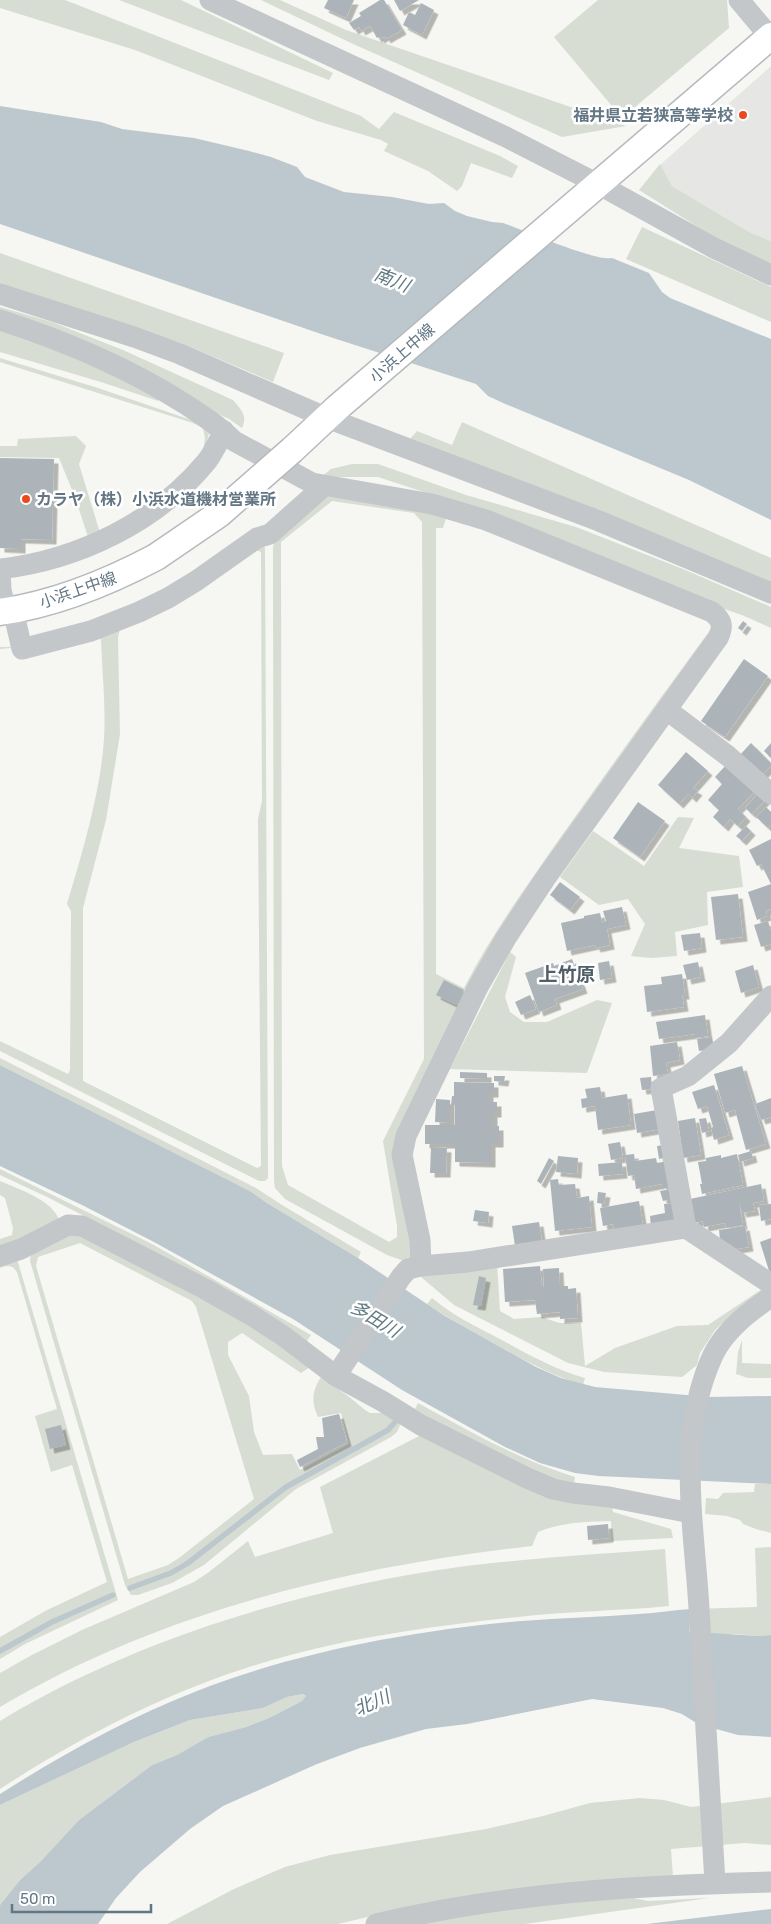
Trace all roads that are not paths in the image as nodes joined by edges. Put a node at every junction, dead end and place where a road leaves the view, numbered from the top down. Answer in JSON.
{"nodes":[{"id":1,"x":210,"y":0,"type":"edge"},
{"id":2,"x":739,"y":0,"type":"edge"},
{"id":3,"x":770,"y":36,"type":"edge"},
{"id":4,"x":589,"y":191,"type":"junction"},
{"id":5,"x":771,"y":275,"type":"edge"},
{"id":6,"x":0,"y":294,"type":"edge"},
{"id":7,"x":0,"y":320,"type":"edge"},
{"id":8,"x":332,"y":413,"type":"junction"},
{"id":9,"x":224,"y":431,"type":"junction"},
{"id":10,"x":324,"y":486,"type":"junction"},
{"id":11,"x":771,"y":593,"type":"edge"},
{"id":12,"x":6,"y":611,"type":"edge"},
{"id":13,"x":667,"y":710,"type":"junction"},
{"id":14,"x":771,"y":794,"type":"edge"},
{"id":15,"x":771,"y":996,"type":"edge"},
{"id":16,"x":686,"y":1228,"type":"junction"},
{"id":17,"x":0,"y":1256,"type":"edge"},
{"id":18,"x":421,"y":1266,"type":"junction"},
{"id":19,"x":771,"y":1284,"type":"edge"},
{"id":20,"x":771,"y":1297,"type":"edge"},
{"id":21,"x":339,"y":1371,"type":"junction"},
{"id":22,"x":690,"y":1503,"type":"junction"},
{"id":23,"x":714,"y":1875,"type":"junction"},
{"id":24,"x":771,"y":1882,"type":"edge"},
{"id":25,"x":376,"y":1924,"type":"edge"}],
"edges":[{"from":1,"to":4,"type":"street"},
{"from":2,"to":3,"type":"street"},
{"from":3,"to":4,"type":"main road","name":"小浜上中線"},
{"from":4,"to":5,"type":"street"},
{"from":4,"to":8,"type":"main road","name":"小浜上中線"},
{"from":6,"to":8,"type":"street"},
{"from":7,"to":9,"type":"street"},
{"from":8,"to":11,"type":"street"},
{"from":8,"to":12,"type":"main road","name":"小浜上中線","bridge":true},
{"from":9,"to":10,"type":"street"},
{"from":9,"to":12,"type":"street"},
{"from":10,"to":12,"type":"street"},
{"from":10,"to":13,"type":"street"},
{"from":13,"to":14,"type":"street"},
{"from":13,"to":18,"type":"street"},
{"from":15,"to":16,"type":"street"},
{"from":16,"to":18,"type":"street"},
{"from":16,"to":19,"type":"street"},
{"from":17,"to":21,"type":"street"},
{"from":18,"to":21,"type":"street"},
{"from":20,"to":22,"type":"street"},
{"from":21,"to":22,"type":"street"},
{"from":22,"to":23,"type":"street"},
{"from":23,"to":24,"type":"street"},
{"from":23,"to":25,"type":"street"}]}
